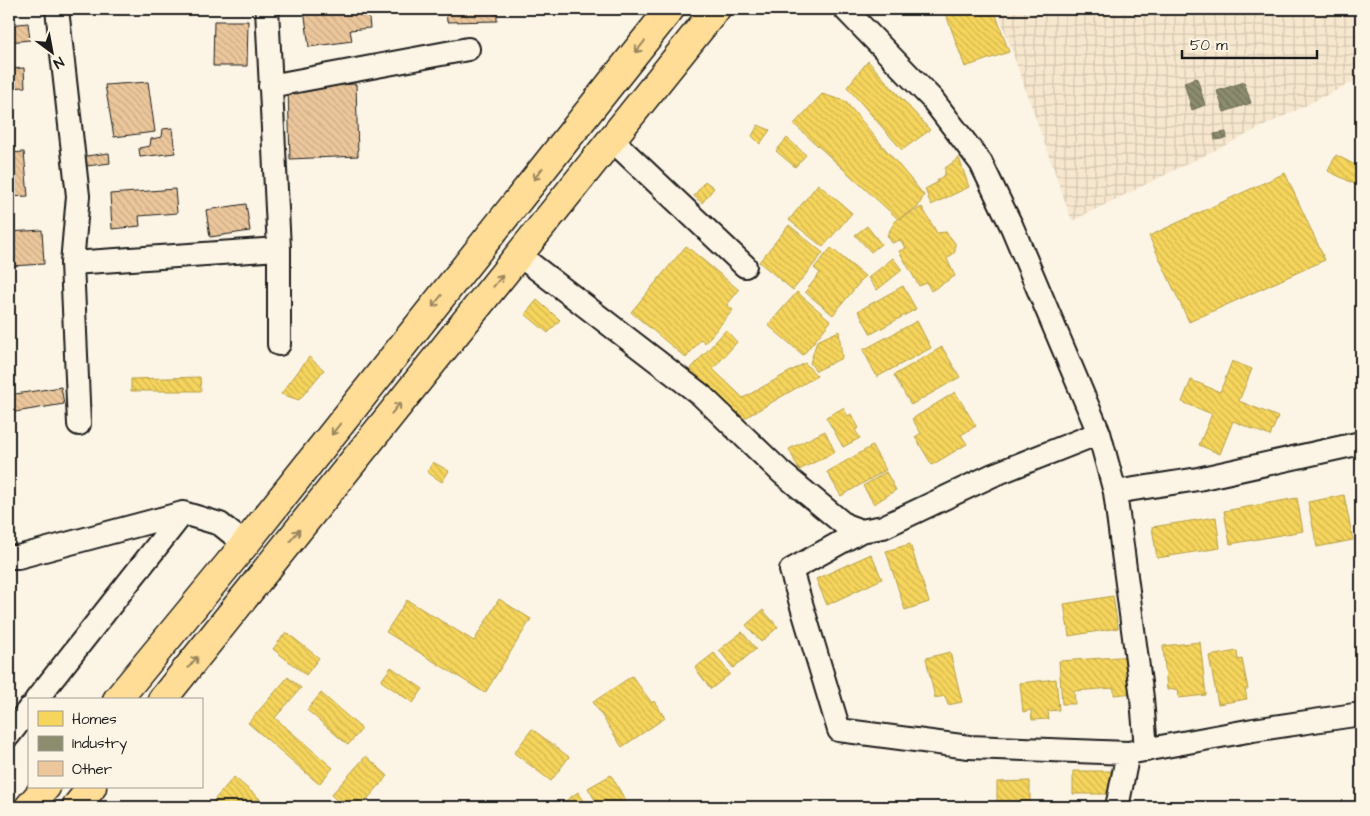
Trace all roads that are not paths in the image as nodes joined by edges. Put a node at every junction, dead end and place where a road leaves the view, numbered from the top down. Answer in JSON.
{"nodes":[{"id":1,"x":57,"y":9,"type":"edge"},
{"id":2,"x":268,"y":9,"type":"edge"},
{"id":3,"x":670,"y":9,"type":"edge"},
{"id":4,"x":716,"y":9,"type":"edge"},
{"id":5,"x":845,"y":9,"type":"edge"},
{"id":6,"x":468,"y":49,"type":"dead end"},
{"id":7,"x":270,"y":86,"type":"junction"},
{"id":8,"x":611,"y":139,"type":"junction"},
{"id":9,"x":279,"y":249,"type":"junction"},
{"id":10,"x":519,"y":255,"type":"junction"},
{"id":11,"x":72,"y":263,"type":"junction"},
{"id":12,"x":745,"y":266,"type":"dead end"},
{"id":13,"x":279,"y":344,"type":"dead end"},
{"id":14,"x":79,"y":424,"type":"dead end"},
{"id":15,"x":1099,"y":433,"type":"junction"},
{"id":16,"x":1361,"y":443,"type":"edge"},
{"id":17,"x":1115,"y":492,"type":"junction"},
{"id":18,"x":183,"y":513,"type":"junction"},
{"id":19,"x":861,"y":531,"type":"junction"},
{"id":20,"x":245,"y":544,"type":"junction"},
{"id":21,"x":9,"y":557,"type":"edge"},
{"id":22,"x":38,"y":698,"type":"edge"},
{"id":23,"x":119,"y":698,"type":"edge"},
{"id":24,"x":164,"y":698,"type":"edge"},
{"id":25,"x":28,"y":710,"type":"edge"},
{"id":26,"x":1361,"y":714,"type":"edge"},
{"id":27,"x":9,"y":735,"type":"edge"},
{"id":28,"x":1137,"y":751,"type":"junction"},
{"id":29,"x":45,"y":788,"type":"edge"},
{"id":30,"x":91,"y":788,"type":"edge"},
{"id":31,"x":29,"y":807,"type":"edge"},
{"id":32,"x":76,"y":807,"type":"edge"},
{"id":33,"x":1117,"y":807,"type":"edge"}],
"edges":[{"from":1,"to":11,"type":"street"},
{"from":2,"to":7,"type":"street"},
{"from":3,"to":20,"type":"main road","one_way":true},
{"from":4,"to":8,"type":"main road"},
{"from":5,"to":15,"type":"street"},
{"from":6,"to":7,"type":"street"},
{"from":7,"to":9,"type":"street"},
{"from":8,"to":10,"type":"main road"},
{"from":8,"to":12,"type":"street"},
{"from":9,"to":11,"type":"street"},
{"from":9,"to":13,"type":"street"},
{"from":10,"to":19,"type":"street"},
{"from":24,"to":10,"type":"main road","one_way":true},
{"from":11,"to":14,"type":"street"},
{"from":15,"to":17,"type":"street"},
{"from":15,"to":19,"type":"street"},
{"from":16,"to":17,"type":"street"},
{"from":17,"to":28,"type":"street"},
{"from":18,"to":20,"type":"street"},
{"from":18,"to":21,"type":"street"},
{"from":18,"to":22,"type":"street"},
{"from":19,"to":28,"type":"street"},
{"from":20,"to":23,"type":"main road"},
{"from":25,"to":27,"type":"street"},
{"from":26,"to":28,"type":"street"},
{"from":28,"to":33,"type":"street"},
{"from":29,"to":31,"type":"main road"},
{"from":30,"to":32,"type":"main road"}]}
